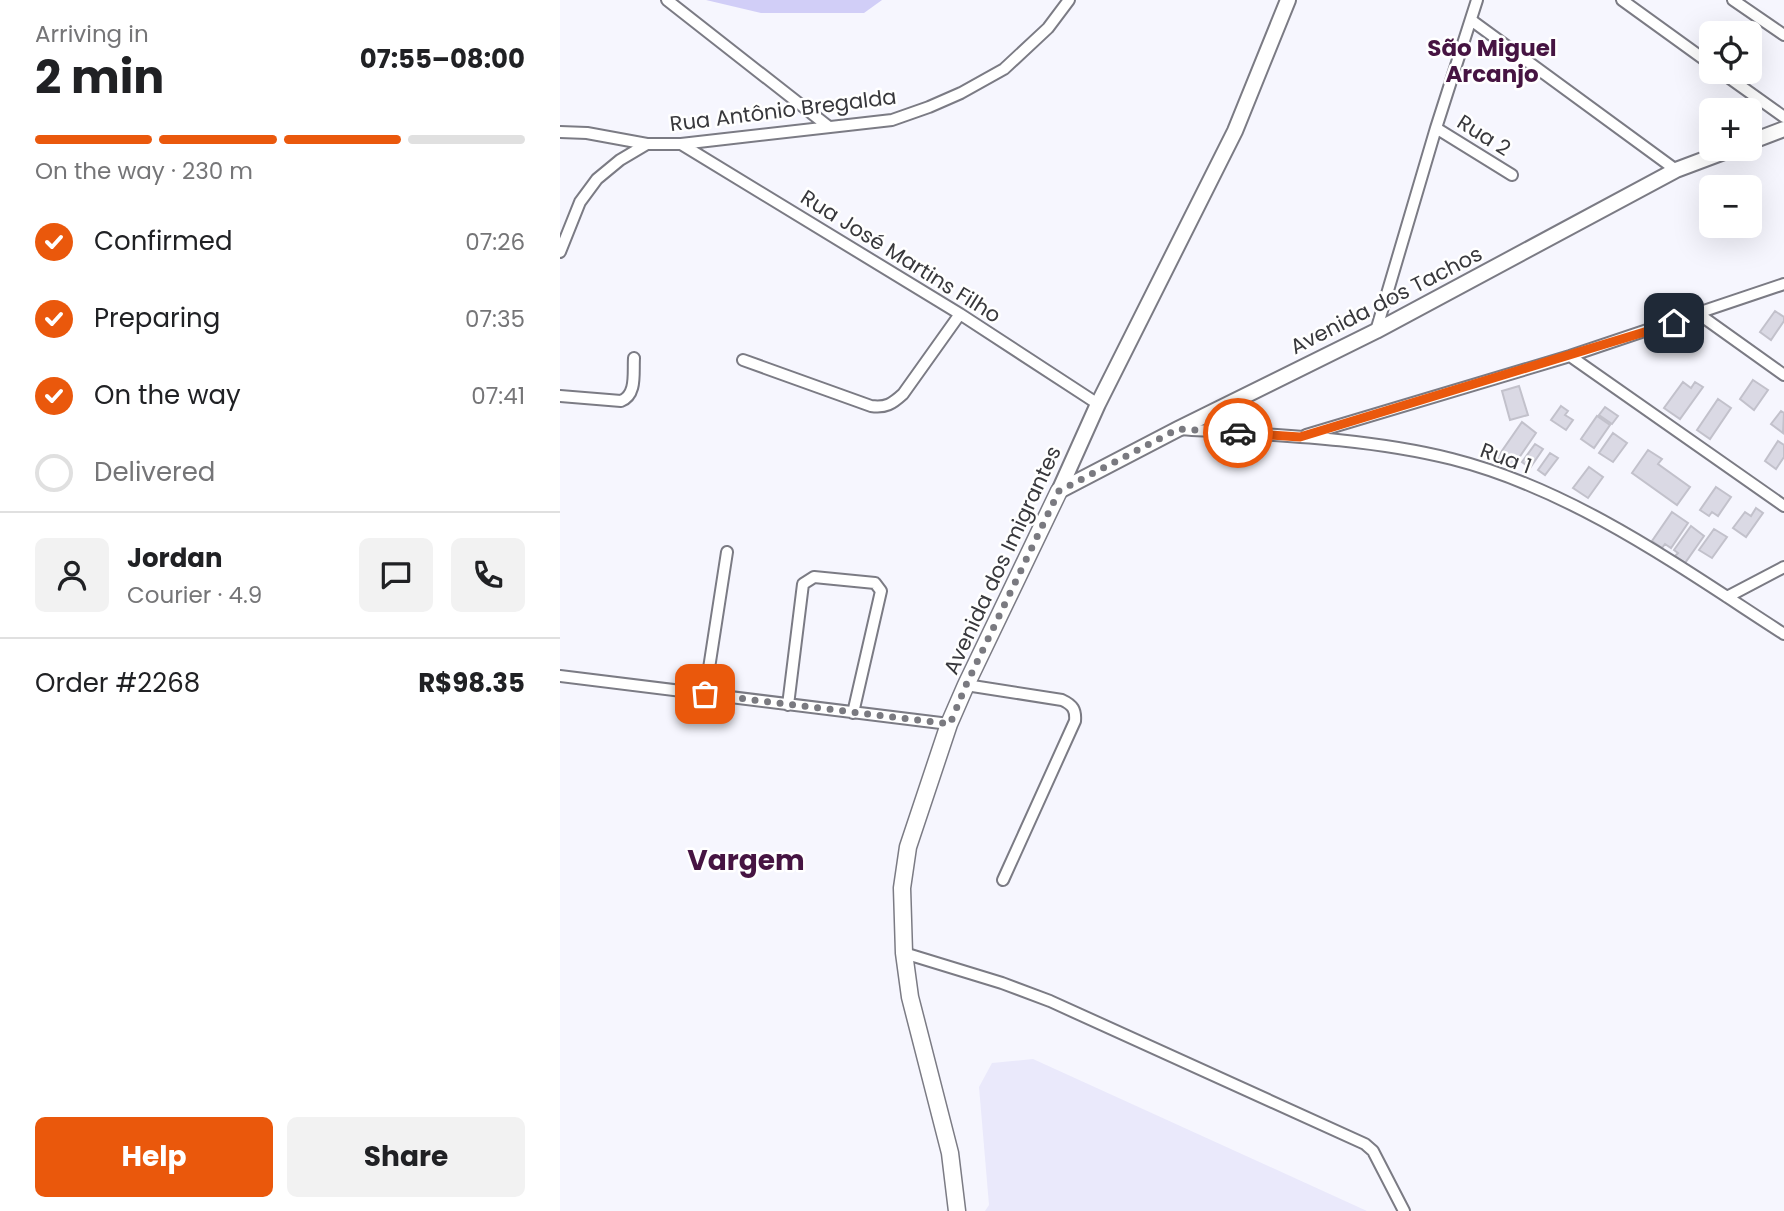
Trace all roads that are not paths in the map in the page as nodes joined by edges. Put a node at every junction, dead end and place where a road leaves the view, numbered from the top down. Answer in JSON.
{"nodes":[{"id":1,"x":667,"y":0,"type":"edge"},
{"id":2,"x":1069,"y":0,"type":"edge"},
{"id":3,"x":1288,"y":0,"type":"edge"},
{"id":4,"x":1477,"y":0,"type":"edge"},
{"id":5,"x":1622,"y":0,"type":"edge"},
{"id":6,"x":1733,"y":0,"type":"edge"},
{"id":7,"x":1471,"y":20,"type":"junction"},
{"id":8,"x":1784,"y":35,"type":"edge"},
{"id":9,"x":1699,"y":56,"type":"edge"},
{"id":10,"x":1738,"y":84,"type":"edge"},
{"id":11,"x":1784,"y":117,"type":"edge"},
{"id":12,"x":829,"y":127,"type":"junction"},
{"id":13,"x":1436,"y":128,"type":"junction"},
{"id":14,"x":1784,"y":129,"type":"edge"},
{"id":15,"x":560,"y":132,"type":"edge"},
{"id":16,"x":1762,"y":137,"type":"edge"},
{"id":17,"x":647,"y":144,"type":"junction"},
{"id":18,"x":681,"y":144,"type":"junction"},
{"id":19,"x":1700,"y":161,"type":"edge"},
{"id":20,"x":1676,"y":170,"type":"junction"},
{"id":21,"x":1512,"y":175,"type":"dead end"},
{"id":22,"x":560,"y":252,"type":"edge"},
{"id":23,"x":1784,"y":285,"type":"edge"},
{"id":24,"x":960,"y":314,"type":"junction"},
{"id":25,"x":1700,"y":315,"type":"junction"},
{"id":26,"x":1376,"y":331,"type":"junction"},
{"id":27,"x":1570,"y":356,"type":"junction"},
{"id":28,"x":634,"y":358,"type":"dead end"},
{"id":29,"x":743,"y":360,"type":"dead end"},
{"id":30,"x":1784,"y":375,"type":"edge"},
{"id":31,"x":560,"y":396,"type":"edge"},
{"id":32,"x":1098,"y":404,"type":"junction"},
{"id":33,"x":1178,"y":429,"type":"junction"},
{"id":34,"x":1300,"y":437,"type":"junction"},
{"id":35,"x":1059,"y":491,"type":"junction"},
{"id":36,"x":1784,"y":506,"type":"edge"},
{"id":37,"x":727,"y":552,"type":"dead end"},
{"id":38,"x":1784,"y":567,"type":"edge"},
{"id":39,"x":1727,"y":597,"type":"junction"},
{"id":40,"x":1784,"y":634,"type":"edge"},
{"id":41,"x":560,"y":676,"type":"edge"},
{"id":42,"x":966,"y":685,"type":"junction"},
{"id":43,"x":705,"y":694,"type":"junction"},
{"id":44,"x":788,"y":705,"type":"junction"},
{"id":45,"x":853,"y":713,"type":"junction"},
{"id":46,"x":950,"y":724,"type":"junction"},
{"id":47,"x":1003,"y":880,"type":"dead end"},
{"id":48,"x":904,"y":953,"type":"junction"},
{"id":49,"x":957,"y":1211,"type":"edge"},
{"id":50,"x":1404,"y":1211,"type":"edge"}],
"edges":[{"from":1,"to":12,"type":"street"},
{"from":2,"to":12,"type":"street","name":"Rua Antônio Bregalda"},
{"from":3,"to":32,"type":"street","name":"Avenida dos Imigrantes"},
{"from":4,"to":7,"type":"street"},
{"from":5,"to":9,"type":"street"},
{"from":6,"to":8,"type":"street"},
{"from":7,"to":13,"type":"street"},
{"from":7,"to":20,"type":"street"},
{"from":10,"to":11,"type":"street"},
{"from":12,"to":18,"type":"street","name":"Rua Antônio Bregalda"},
{"from":13,"to":21,"type":"street","name":"Rua 2"},
{"from":13,"to":26,"type":"street"},
{"from":14,"to":16,"type":"street"},
{"from":15,"to":17,"type":"street"},
{"from":17,"to":18,"type":"street","name":"Rua Antônio Bregalda"},
{"from":17,"to":22,"type":"street","name":"Rua Antônio Bregalda"},
{"from":18,"to":24,"type":"street","name":"Rua José Martins Filho"},
{"from":19,"to":20,"type":"street","name":"Avenida dos Tachos"},
{"from":20,"to":26,"type":"street","name":"Avenida dos Tachos"},
{"from":23,"to":25,"type":"street"},
{"from":24,"to":29,"type":"street"},
{"from":24,"to":32,"type":"street","name":"Rua José Martins Filho"},
{"from":25,"to":27,"type":"street"},
{"from":25,"to":30,"type":"street"},
{"from":26,"to":33,"type":"street","name":"Avenida dos Tachos"},
{"from":27,"to":34,"type":"street"},
{"from":27,"to":36,"type":"street"},
{"from":28,"to":31,"type":"street"},
{"from":32,"to":35,"type":"street","name":"Avenida dos Imigrantes"},
{"from":33,"to":34,"type":"street","name":"Rua 1"},
{"from":33,"to":35,"type":"street","name":"Avenida dos Tachos"},
{"from":34,"to":39,"type":"street","name":"Rua 1"},
{"from":35,"to":42,"type":"main road","name":"Avenida dos Imigrantes"},
{"from":37,"to":43,"type":"street"},
{"from":38,"to":39,"type":"street"},
{"from":39,"to":40,"type":"street","name":"Rua 1"},
{"from":41,"to":43,"type":"street"},
{"from":42,"to":46,"type":"main road","name":"Avenida dos Imigrantes"},
{"from":42,"to":47,"type":"street"},
{"from":43,"to":44,"type":"street"},
{"from":44,"to":45,"type":"street"},
{"from":44,"to":45,"type":"street"},
{"from":45,"to":46,"type":"street"},
{"from":46,"to":48,"type":"main road","name":"Avenida dos Imigrantes"},
{"from":48,"to":49,"type":"main road","name":"Avenida dos Imigrantes"},
{"from":48,"to":50,"type":"street"}]}
